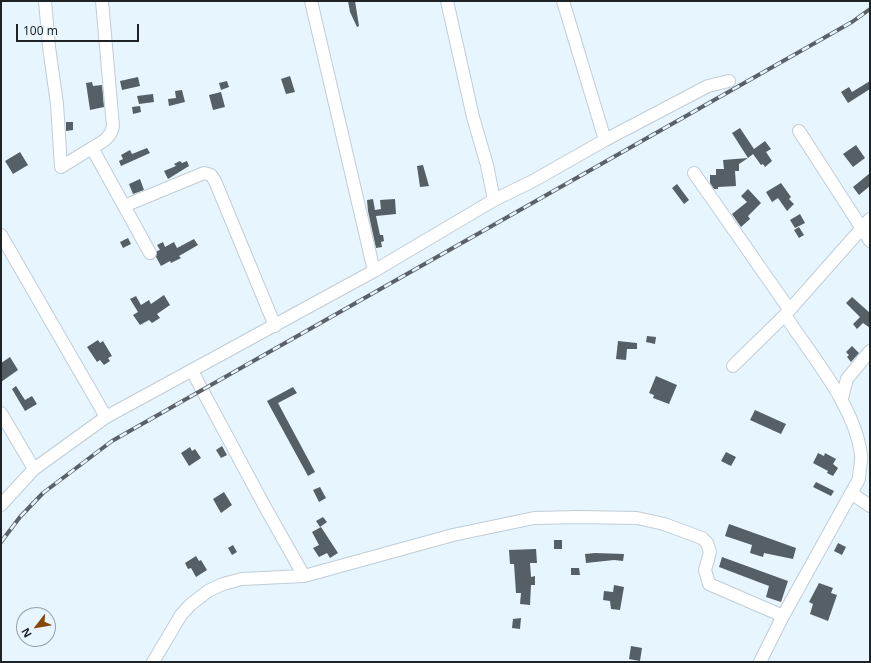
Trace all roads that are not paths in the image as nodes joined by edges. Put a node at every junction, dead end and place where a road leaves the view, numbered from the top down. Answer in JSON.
{"nodes":[{"id":1,"x":46,"y":1,"type":"edge"},
{"id":2,"x":102,"y":1,"type":"edge"},
{"id":3,"x":311,"y":1,"type":"edge"},
{"id":4,"x":447,"y":1,"type":"edge"},
{"id":5,"x":563,"y":1,"type":"edge"},
{"id":6,"x":729,"y":81,"type":"dead end"},
{"id":7,"x":799,"y":131,"type":"dead end"},
{"id":8,"x":605,"y":140,"type":"junction"},
{"id":9,"x":92,"y":148,"type":"junction"},
{"id":10,"x":694,"y":173,"type":"dead end"},
{"id":11,"x":494,"y":200,"type":"junction"},
{"id":12,"x":124,"y":206,"type":"junction"},
{"id":13,"x":870,"y":219,"type":"edge"},
{"id":14,"x":862,"y":228,"type":"junction"},
{"id":15,"x":1,"y":235,"type":"edge"},
{"id":16,"x":870,"y":241,"type":"edge"},
{"id":17,"x":150,"y":254,"type":"dead end"},
{"id":18,"x":374,"y":271,"type":"junction"},
{"id":19,"x":787,"y":312,"type":"junction"},
{"id":20,"x":275,"y":326,"type":"junction"},
{"id":21,"x":870,"y":351,"type":"edge"},
{"id":22,"x":734,"y":366,"type":"dead end"},
{"id":23,"x":192,"y":370,"type":"junction"},
{"id":24,"x":842,"y":398,"type":"junction"},
{"id":25,"x":1,"y":414,"type":"edge"},
{"id":26,"x":106,"y":417,"type":"junction"},
{"id":27,"x":34,"y":469,"type":"junction"},
{"id":28,"x":851,"y":493,"type":"junction"},
{"id":29,"x":1,"y":504,"type":"edge"},
{"id":30,"x":870,"y":506,"type":"edge"},
{"id":31,"x":304,"y":576,"type":"junction"},
{"id":32,"x":783,"y":616,"type":"junction"},
{"id":33,"x":153,"y":662,"type":"edge"},
{"id":34,"x":760,"y":662,"type":"edge"}],
"edges":[{"from":1,"to":9,"type":"street"},
{"from":2,"to":9,"type":"street"},
{"from":3,"to":18,"type":"street"},
{"from":4,"to":11,"type":"street"},
{"from":5,"to":8,"type":"street"},
{"from":6,"to":8,"type":"street"},
{"from":7,"to":14,"type":"street"},
{"from":8,"to":11,"type":"street"},
{"from":9,"to":12,"type":"street"},
{"from":10,"to":19,"type":"street"},
{"from":11,"to":18,"type":"street"},
{"from":12,"to":17,"type":"street"},
{"from":12,"to":20,"type":"street"},
{"from":13,"to":14,"type":"street"},
{"from":14,"to":16,"type":"street"},
{"from":14,"to":19,"type":"street"},
{"from":15,"to":26,"type":"street"},
{"from":18,"to":20,"type":"street"},
{"from":19,"to":22,"type":"street"},
{"from":19,"to":24,"type":"street"},
{"from":20,"to":23,"type":"street"},
{"from":21,"to":24,"type":"street"},
{"from":23,"to":26,"type":"street"},
{"from":23,"to":31,"type":"street"},
{"from":24,"to":28,"type":"street"},
{"from":25,"to":27,"type":"street"},
{"from":26,"to":27,"type":"street"},
{"from":27,"to":29,"type":"street"},
{"from":28,"to":30,"type":"street"},
{"from":28,"to":32,"type":"street"},
{"from":31,"to":32,"type":"street"},
{"from":31,"to":33,"type":"street"},
{"from":32,"to":34,"type":"street"}]}
